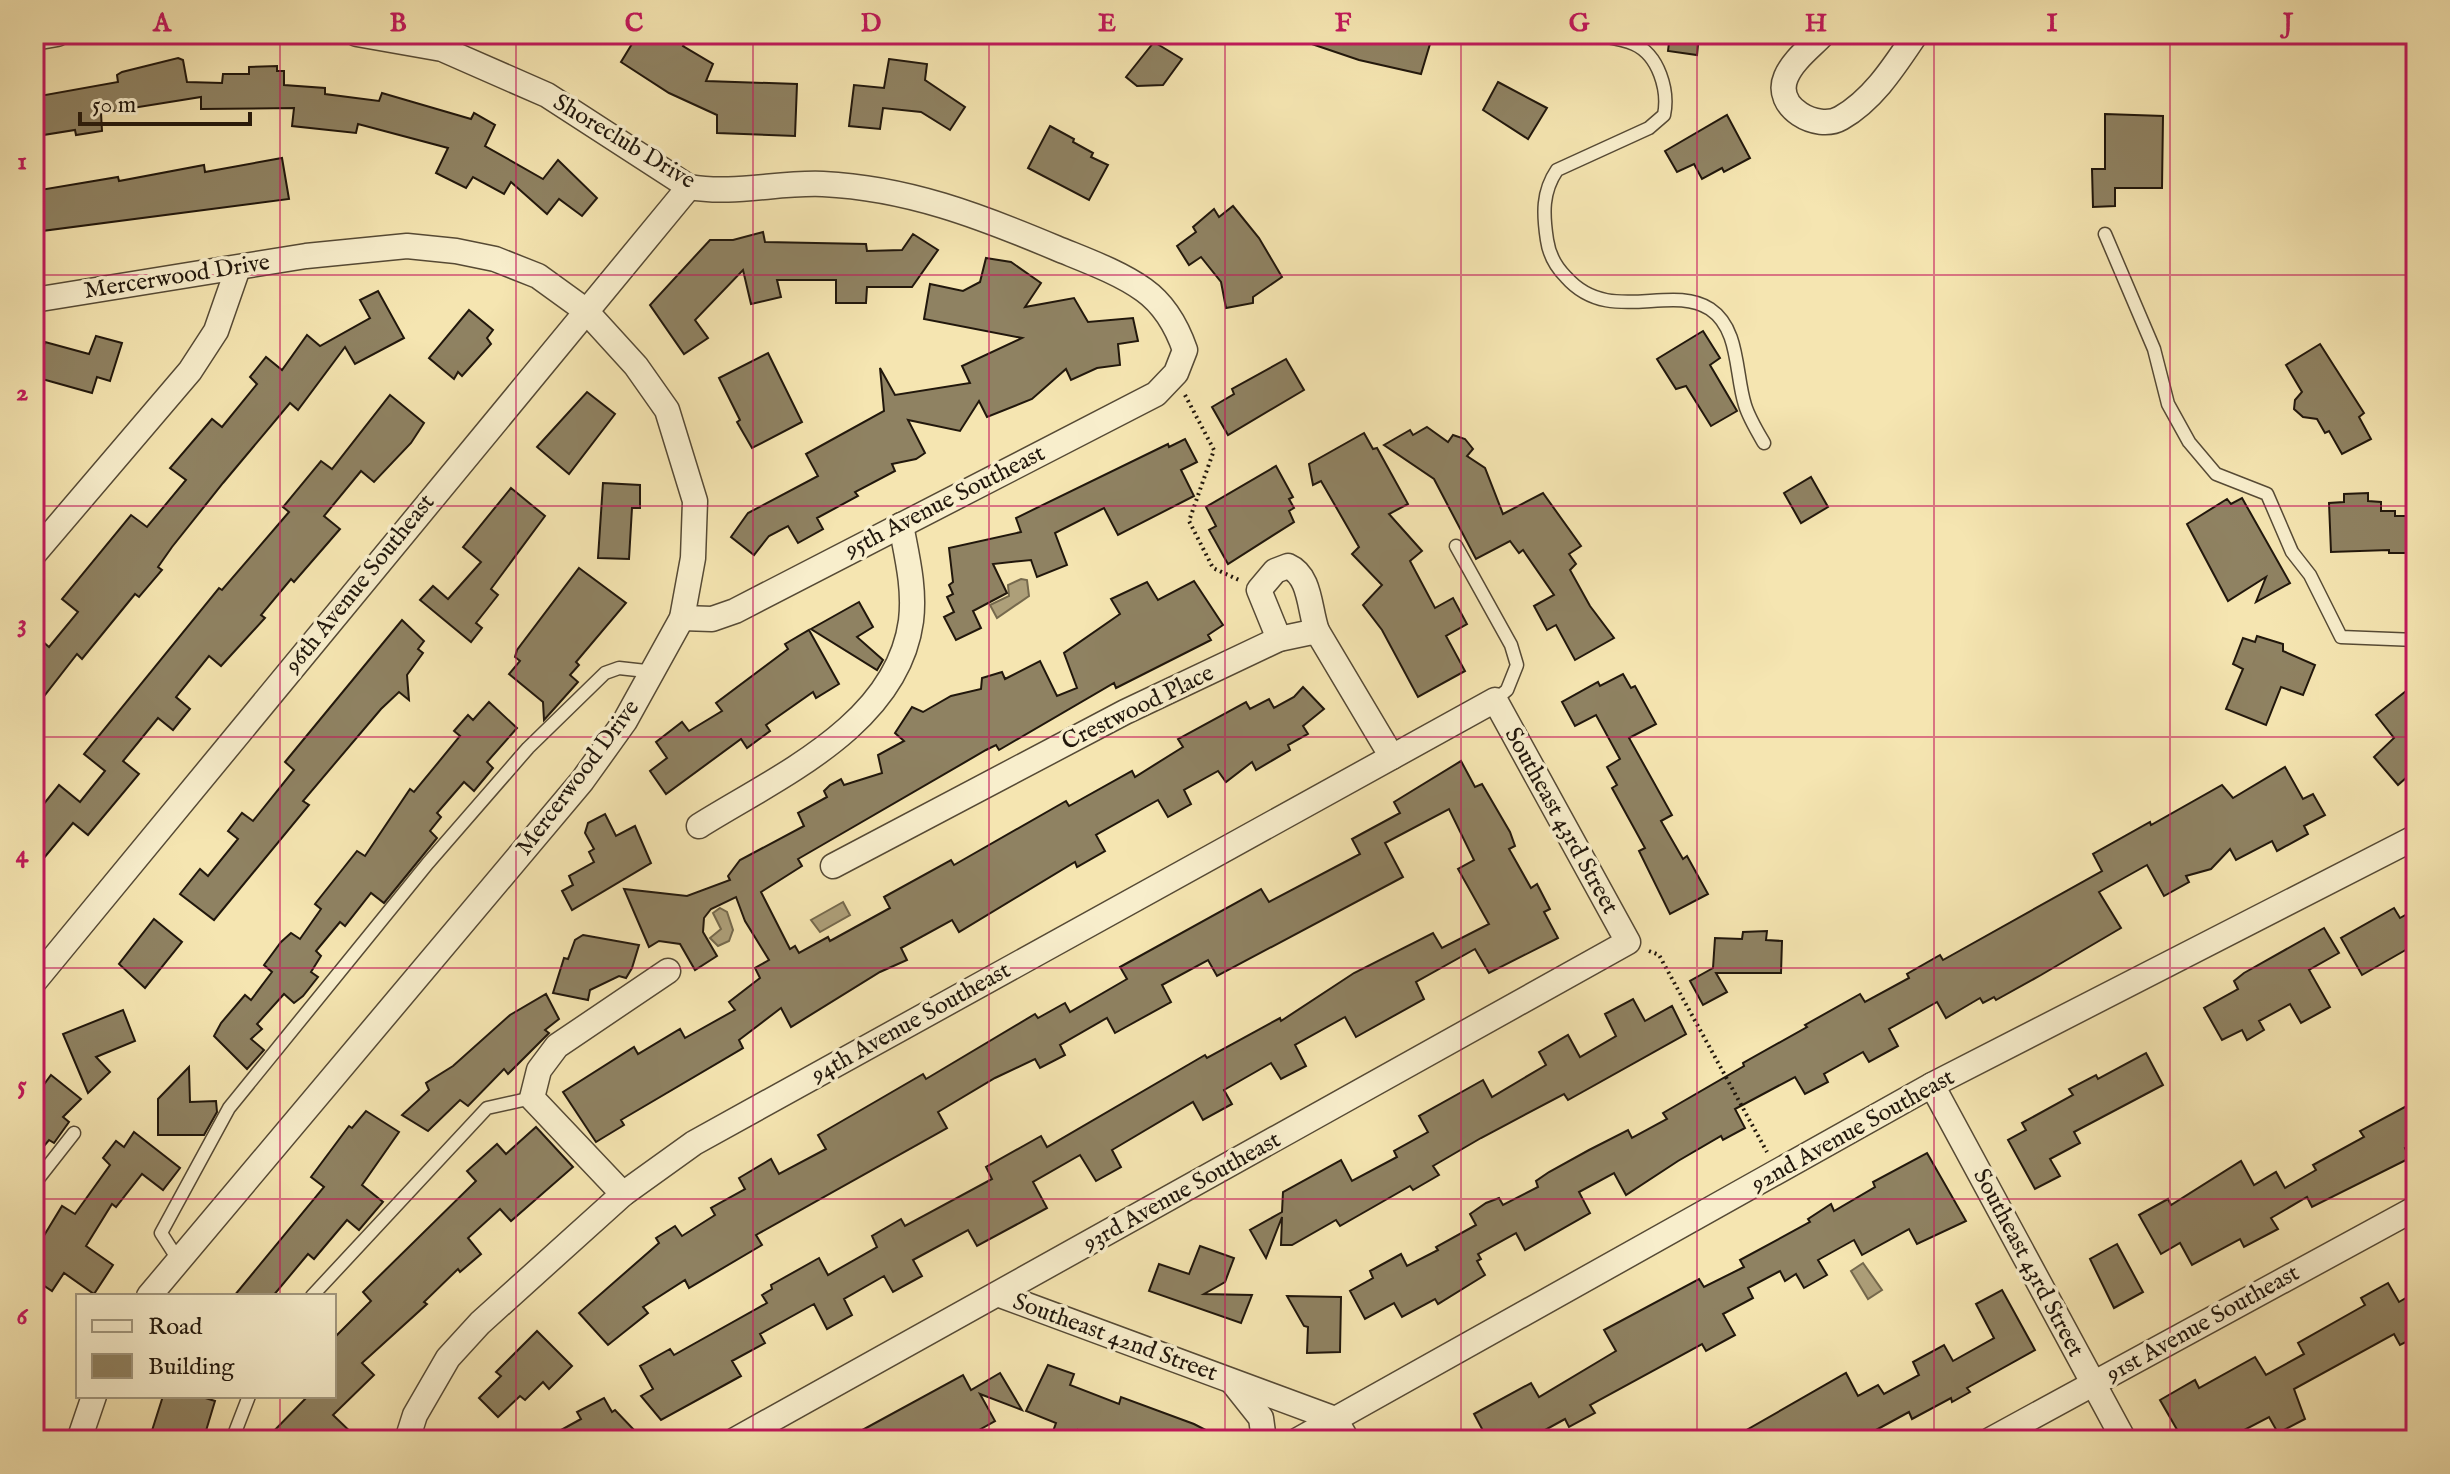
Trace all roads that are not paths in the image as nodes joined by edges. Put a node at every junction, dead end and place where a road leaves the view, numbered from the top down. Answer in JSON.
{"nodes":[{"id":1,"x":57,"y":34,"type":"edge"},
{"id":2,"x":357,"y":34,"type":"edge"},
{"id":3,"x":1590,"y":34,"type":"edge"},
{"id":4,"x":1823,"y":34,"type":"edge"},
{"id":5,"x":1916,"y":34,"type":"edge"},
{"id":6,"x":34,"y":38,"type":"edge"},
{"id":7,"x":689,"y":187,"type":"junction"},
{"id":8,"x":2105,"y":234,"type":"dead end"},
{"id":9,"x":238,"y":268,"type":"junction"},
{"id":10,"x":34,"y":300,"type":"edge"},
{"id":11,"x":585,"y":310,"type":"junction"},
{"id":12,"x":1185,"y":350,"type":"joint"},
{"id":13,"x":1764,"y":443,"type":"dead end"},
{"id":14,"x":901,"y":525,"type":"junction"},
{"id":15,"x":1456,"y":546,"type":"dead end"},
{"id":16,"x":34,"y":554,"type":"edge"},
{"id":17,"x":682,"y":618,"type":"junction"},
{"id":18,"x":1317,"y":631,"type":"junction"},
{"id":19,"x":1279,"y":639,"type":"junction"},
{"id":20,"x":2416,"y":640,"type":"edge"},
{"id":21,"x":655,"y":672,"type":"junction"},
{"id":22,"x":1495,"y":700,"type":"junction"},
{"id":23,"x":1392,"y":757,"type":"junction"},
{"id":24,"x":699,"y":826,"type":"dead end"},
{"id":25,"x":2416,"y":837,"type":"edge"},
{"id":26,"x":833,"y":866,"type":"dead end"},
{"id":27,"x":1628,"y":942,"type":"joint"},
{"id":28,"x":668,"y":971,"type":"dead end"},
{"id":29,"x":34,"y":982,"type":"edge"},
{"id":30,"x":1932,"y":1085,"type":"junction"},
{"id":31,"x":532,"y":1098,"type":"junction"},
{"id":32,"x":74,"y":1133,"type":"dead end"},
{"id":33,"x":34,"y":1184,"type":"edge"},
{"id":34,"x":623,"y":1194,"type":"junction"},
{"id":35,"x":2416,"y":1208,"type":"edge"},
{"id":36,"x":179,"y":1261,"type":"junction"},
{"id":37,"x":151,"y":1294,"type":"edge"},
{"id":38,"x":314,"y":1294,"type":"edge"},
{"id":39,"x":1000,"y":1295,"type":"junction"},
{"id":40,"x":1229,"y":1380,"type":"junction"},
{"id":41,"x":2094,"y":1383,"type":"junction"},
{"id":42,"x":93,"y":1398,"type":"edge"},
{"id":43,"x":248,"y":1398,"type":"edge"},
{"id":44,"x":1341,"y":1430,"type":"edge"},
{"id":45,"x":79,"y":1440,"type":"edge"},
{"id":46,"x":232,"y":1440,"type":"edge"},
{"id":47,"x":407,"y":1440,"type":"edge"},
{"id":48,"x":735,"y":1440,"type":"edge"},
{"id":49,"x":1264,"y":1440,"type":"edge"},
{"id":50,"x":1298,"y":1440,"type":"edge"},
{"id":51,"x":1990,"y":1440,"type":"edge"},
{"id":52,"x":2124,"y":1440,"type":"edge"}],
"edges":[{"from":1,"to":6,"type":"street"},
{"from":2,"to":7,"type":"street","name":"Shoreclub Drive"},
{"from":3,"to":13,"type":"lane"},
{"from":4,"to":5,"type":"street"},
{"from":7,"to":11,"type":"street","name":"96th Avenue Southeast"},
{"from":7,"to":12,"type":"street","name":"Shoreclub Drive"},
{"from":8,"to":20,"type":"lane"},
{"from":9,"to":10,"type":"street","name":"Mercerwood Drive"},
{"from":9,"to":11,"type":"street","name":"Mercerwood Drive"},
{"from":9,"to":16,"type":"street"},
{"from":11,"to":17,"type":"street","name":"Mercerwood Drive"},
{"from":11,"to":29,"type":"street","name":"96th Avenue Southeast"},
{"from":12,"to":14,"type":"street","name":"95th Avenue Southeast"},
{"from":14,"to":17,"type":"street","name":"95th Avenue Southeast"},
{"from":14,"to":24,"type":"street"},
{"from":15,"to":22,"type":"lane"},
{"from":17,"to":21,"type":"street","name":"Mercerwood Drive"},
{"from":18,"to":19,"type":"street","name":"Crestwood Place"},
{"from":18,"to":19,"type":"street"},
{"from":18,"to":23,"type":"street"},
{"from":19,"to":26,"type":"street","name":"Crestwood Place"},
{"from":21,"to":36,"type":"street","name":"Mercerwood Drive"},
{"from":21,"to":36,"type":"lane"},
{"from":22,"to":23,"type":"street","name":"94th Avenue Southeast"},
{"from":22,"to":27,"type":"street","name":"Southeast 43rd Street"},
{"from":23,"to":34,"type":"street","name":"94th Avenue Southeast"},
{"from":25,"to":30,"type":"street","name":"92nd Avenue Southeast"},
{"from":27,"to":39,"type":"street","name":"93rd Avenue Southeast"},
{"from":28,"to":31,"type":"street"},
{"from":30,"to":41,"type":"street","name":"Southeast 43rd Street"},
{"from":30,"to":44,"type":"street","name":"92nd Avenue Southeast"},
{"from":31,"to":34,"type":"street"},
{"from":31,"to":38,"type":"lane"},
{"from":32,"to":33,"type":"lane"},
{"from":34,"to":47,"type":"street","name":"94th Avenue Southeast"},
{"from":35,"to":41,"type":"street","name":"91st Avenue Southeast"},
{"from":36,"to":37,"type":"street","name":"Mercerwood Drive"},
{"from":39,"to":40,"type":"street","name":"Southeast 42nd Street"},
{"from":39,"to":48,"type":"street","name":"93rd Avenue Southeast"},
{"from":40,"to":44,"type":"street","name":"Southeast 42nd Street"},
{"from":40,"to":49,"type":"street","name":"Southeast 42nd Street"},
{"from":41,"to":51,"type":"street","name":"91st Avenue Southeast"},
{"from":41,"to":52,"type":"street","name":"Southeast 43rd Street"},
{"from":42,"to":45,"type":"street"},
{"from":43,"to":46,"type":"lane"},
{"from":44,"to":50,"type":"street","name":"92nd Avenue Southeast"}]}
